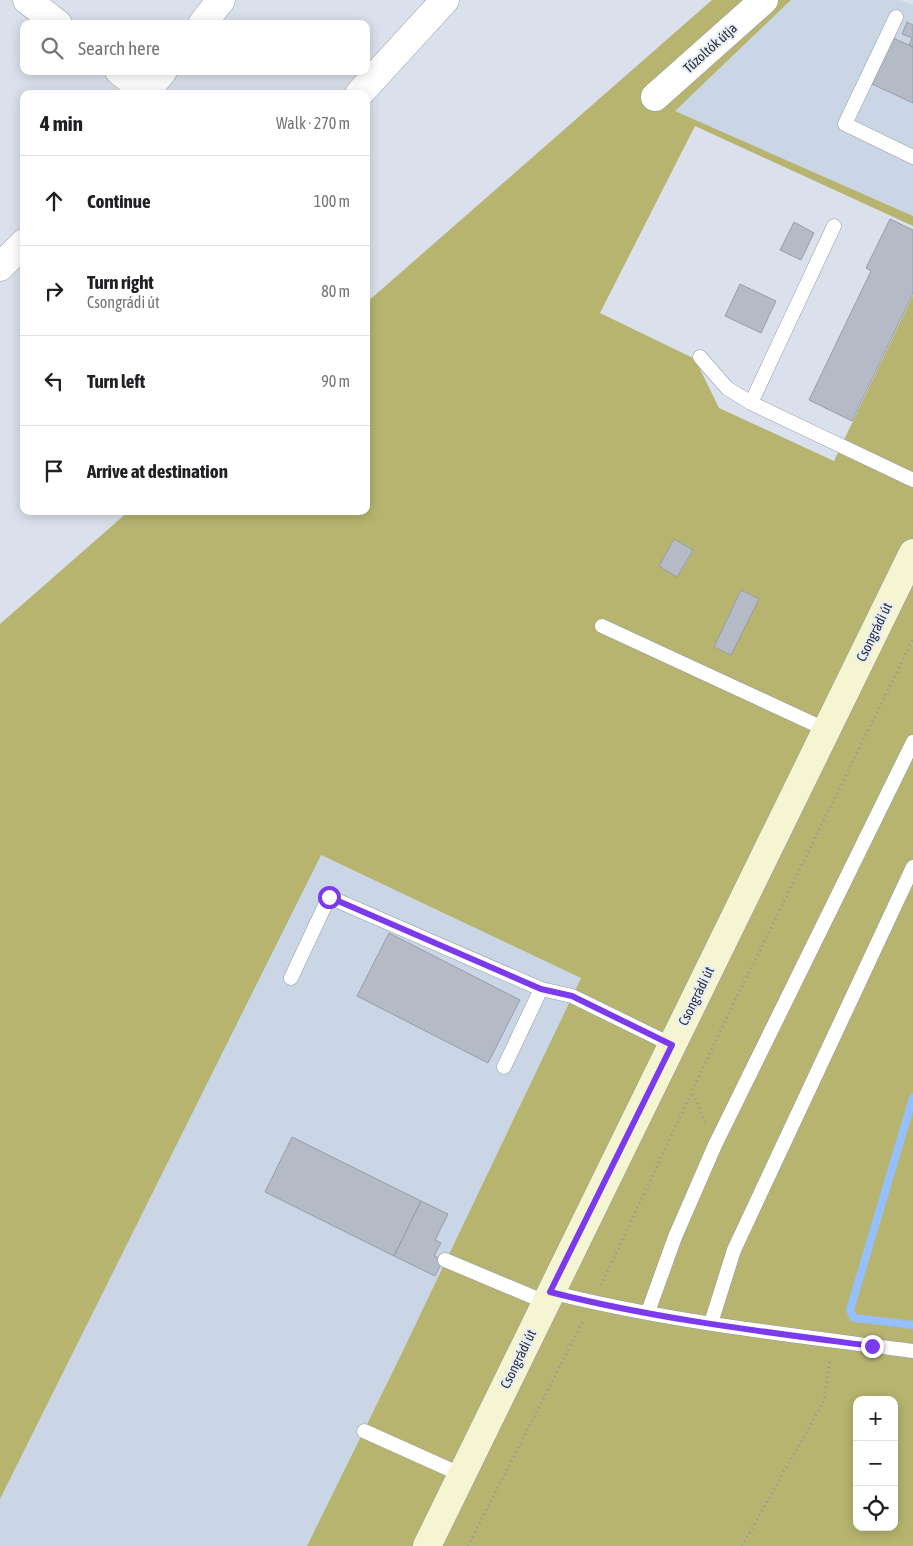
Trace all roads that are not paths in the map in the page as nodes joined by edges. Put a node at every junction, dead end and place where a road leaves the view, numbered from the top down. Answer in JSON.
{"nodes":[{"id":1,"x":27,"y":0,"type":"edge"},
{"id":2,"x":221,"y":0,"type":"edge"},
{"id":3,"x":445,"y":0,"type":"edge"},
{"id":4,"x":764,"y":0,"type":"edge"},
{"id":5,"x":896,"y":17,"type":"dead end"},
{"id":6,"x":53,"y":20,"type":"edge"},
{"id":7,"x":205,"y":20,"type":"edge"},
{"id":8,"x":124,"y":75,"type":"edge"},
{"id":9,"x":160,"y":75,"type":"edge"},
{"id":10,"x":142,"y":90,"type":"edge"},
{"id":11,"x":148,"y":90,"type":"edge"},
{"id":12,"x":363,"y":90,"type":"edge"},
{"id":13,"x":655,"y":97,"type":"dead end"},
{"id":14,"x":913,"y":157,"type":"edge"},
{"id":15,"x":834,"y":226,"type":"dead end"},
{"id":16,"x":20,"y":247,"type":"edge"},
{"id":17,"x":0,"y":267,"type":"edge"},
{"id":18,"x":700,"y":357,"type":"dead end"},
{"id":19,"x":752,"y":403,"type":"junction"},
{"id":20,"x":913,"y":480,"type":"edge"},
{"id":21,"x":913,"y":553,"type":"edge"},
{"id":22,"x":602,"y":626,"type":"dead end"},
{"id":23,"x":826,"y":730,"type":"junction"},
{"id":24,"x":913,"y":742,"type":"edge"},
{"id":25,"x":913,"y":867,"type":"edge"},
{"id":26,"x":291,"y":978,"type":"dead end"},
{"id":27,"x":541,"y":989,"type":"junction"},
{"id":28,"x":672,"y":1045,"type":"junction"},
{"id":29,"x":504,"y":1066,"type":"dead end"},
{"id":30,"x":445,"y":1260,"type":"dead end"},
{"id":31,"x":548,"y":1297,"type":"junction"},
{"id":32,"x":648,"y":1312,"type":"junction"},
{"id":33,"x":711,"y":1323,"type":"junction"},
{"id":34,"x":913,"y":1351,"type":"edge"},
{"id":35,"x":364,"y":1431,"type":"dead end"},
{"id":36,"x":462,"y":1475,"type":"junction"},
{"id":37,"x":427,"y":1546,"type":"edge"}],
"edges":[{"from":1,"to":6,"type":"street"},
{"from":2,"to":7,"type":"street"},
{"from":3,"to":12,"type":"street"},
{"from":4,"to":13,"type":"street","name":"Tűzoltók útja"},
{"from":5,"to":14,"type":"lane"},
{"from":8,"to":10,"type":"street"},
{"from":9,"to":11,"type":"street"},
{"from":15,"to":19,"type":"lane"},
{"from":16,"to":17,"type":"street"},
{"from":18,"to":19,"type":"lane"},
{"from":19,"to":20,"type":"lane"},
{"from":21,"to":23,"type":"main road","name":"Csongrádi út"},
{"from":22,"to":23,"type":"lane"},
{"from":23,"to":28,"type":"main road","name":"Csongrádi út"},
{"from":24,"to":32,"type":"lane"},
{"from":25,"to":33,"type":"lane"},
{"from":26,"to":27,"type":"lane"},
{"from":27,"to":28,"type":"lane"},
{"from":27,"to":29,"type":"lane"},
{"from":28,"to":31,"type":"main road","name":"Csongrádi út"},
{"from":30,"to":31,"type":"lane"},
{"from":31,"to":32,"type":"lane"},
{"from":31,"to":36,"type":"main road","name":"Csongrádi út"},
{"from":32,"to":33,"type":"lane"},
{"from":33,"to":34,"type":"lane"},
{"from":35,"to":36,"type":"lane"},
{"from":36,"to":37,"type":"main road","name":"Csongrádi út"}]}
